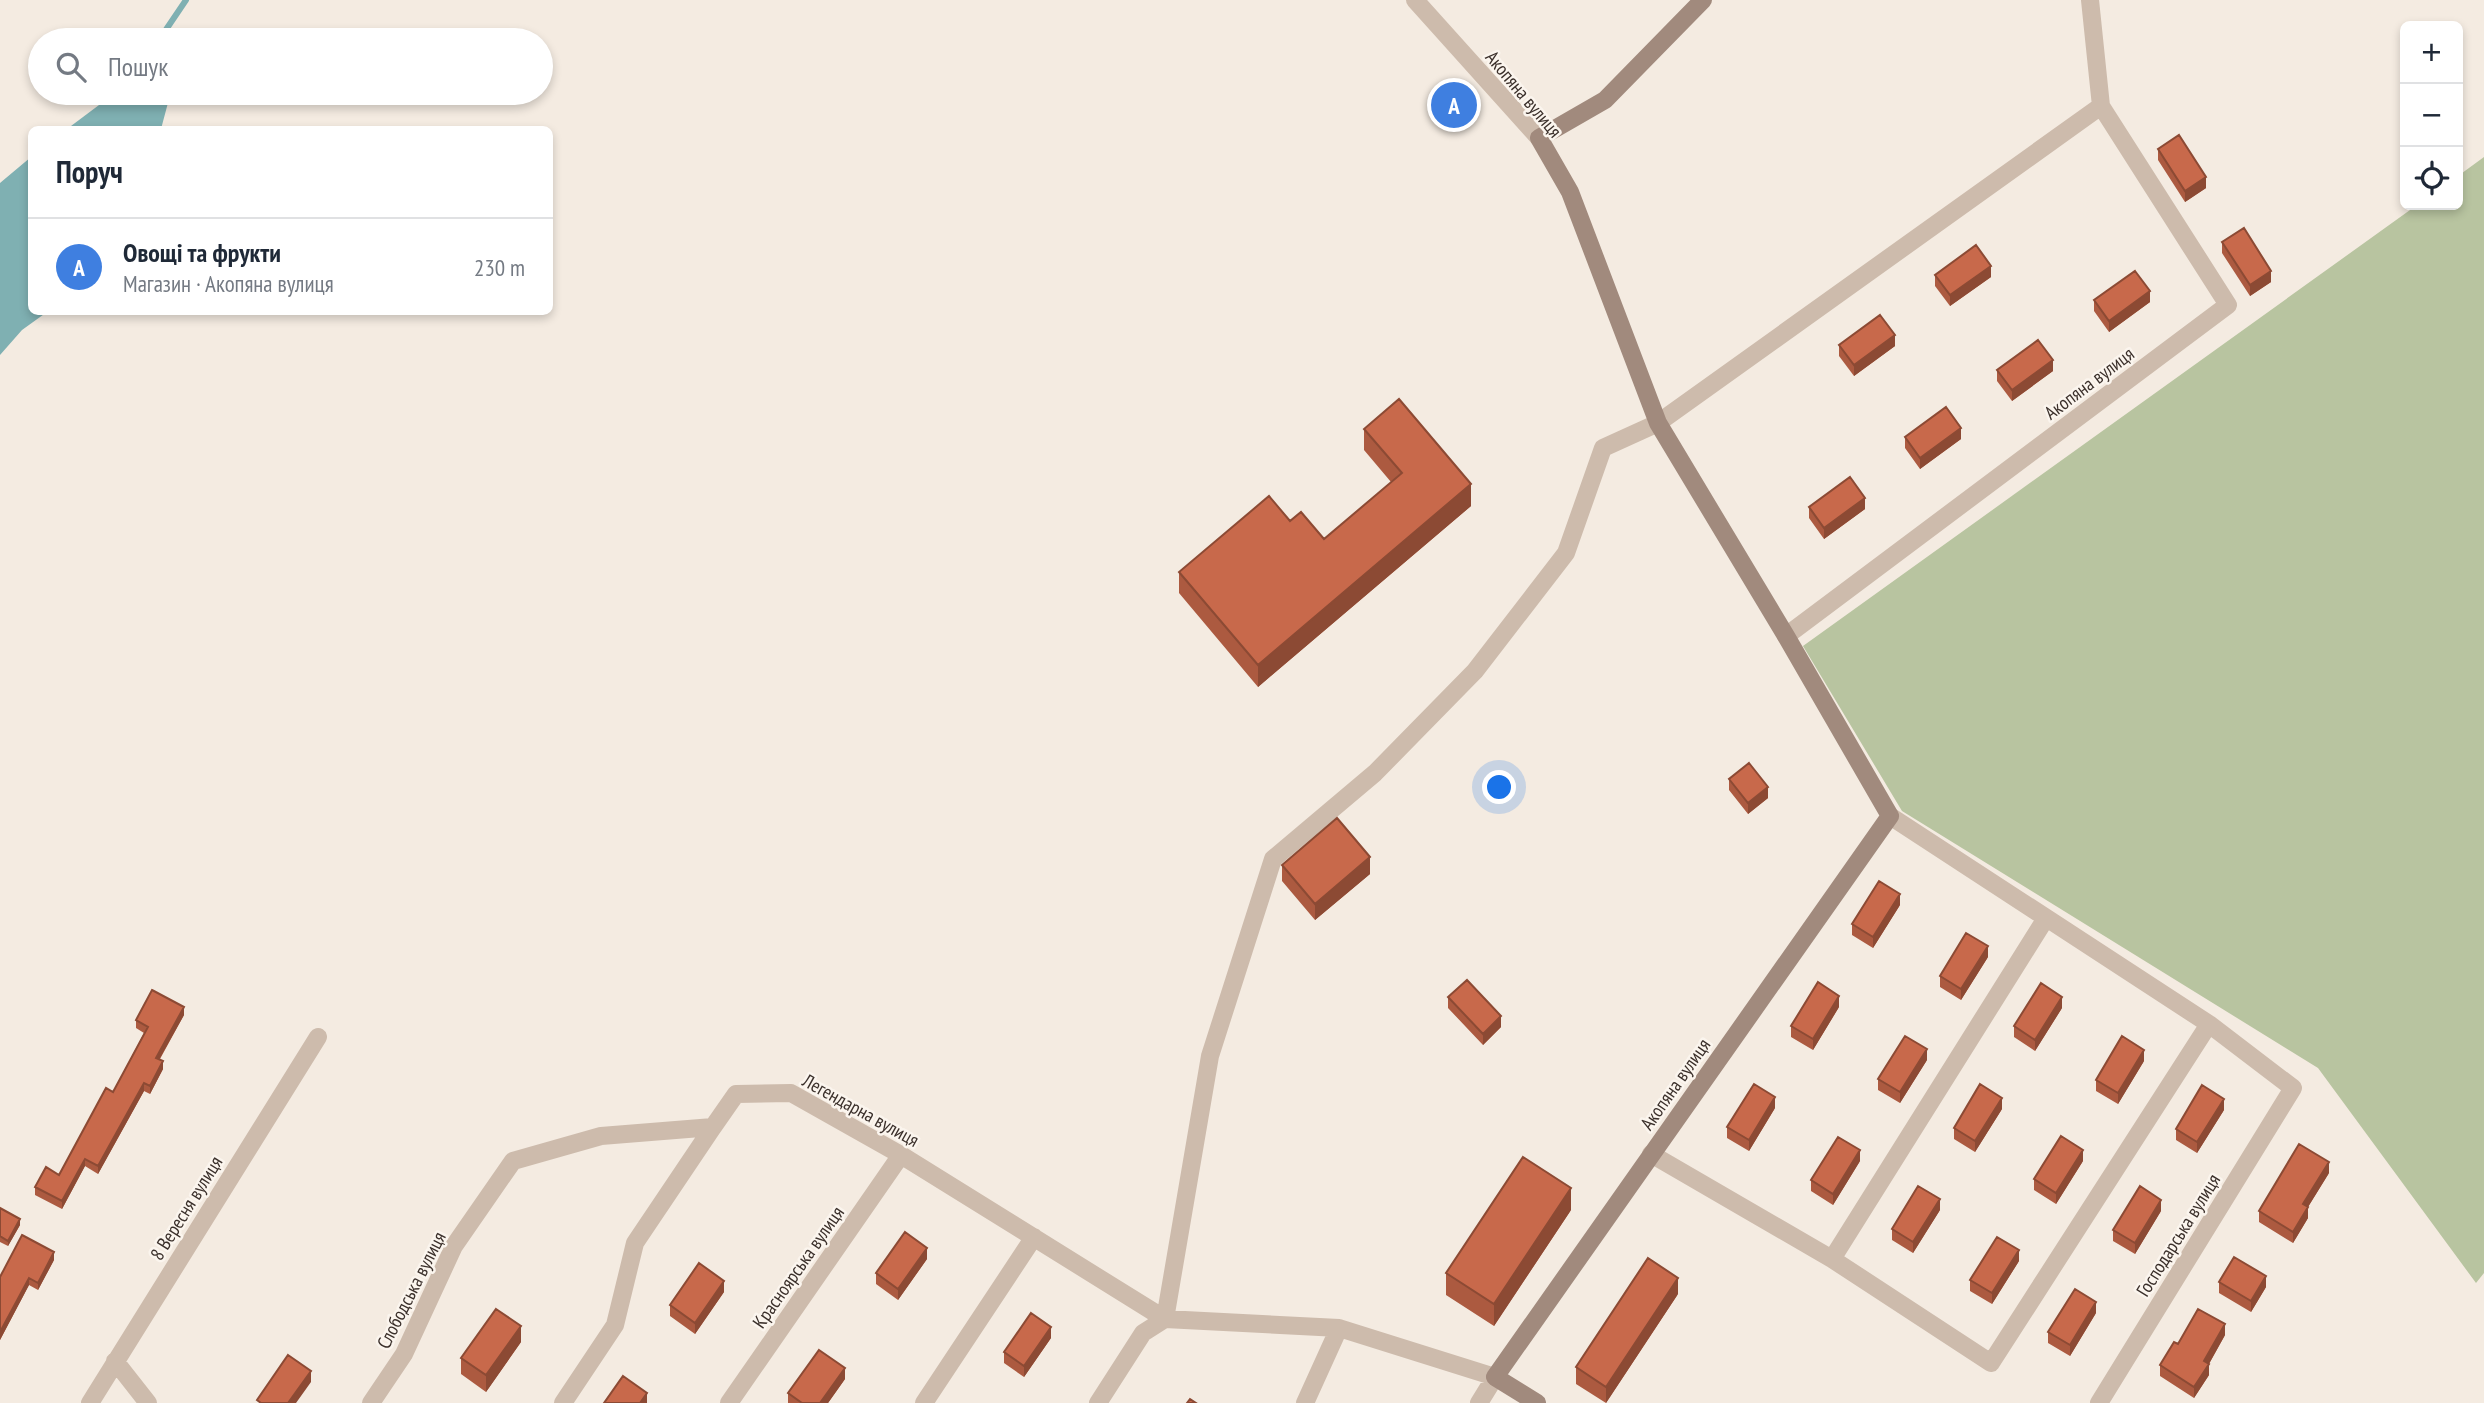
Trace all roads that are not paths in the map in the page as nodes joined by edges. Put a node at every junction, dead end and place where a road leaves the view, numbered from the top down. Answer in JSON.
{"nodes":[{"id":1,"x":1415,"y":0,"type":"edge"},
{"id":2,"x":1703,"y":0,"type":"edge"},
{"id":3,"x":2090,"y":0,"type":"edge"},
{"id":4,"x":2101,"y":106,"type":"junction"},
{"id":5,"x":1539,"y":138,"type":"junction"},
{"id":6,"x":1658,"y":423,"type":"junction"},
{"id":7,"x":1786,"y":636,"type":"junction"},
{"id":8,"x":1889,"y":816,"type":"junction"},
{"id":9,"x":2046,"y":918,"type":"junction"},
{"id":10,"x":2209,"y":1024,"type":"junction"},
{"id":11,"x":318,"y":1037,"type":"dead end"},
{"id":12,"x":2293,"y":1088,"type":"joint"},
{"id":13,"x":713,"y":1127,"type":"junction"},
{"id":14,"x":1651,"y":1154,"type":"junction"},
{"id":15,"x":901,"y":1155,"type":"junction"},
{"id":16,"x":1034,"y":1237,"type":"junction"},
{"id":17,"x":1832,"y":1259,"type":"junction"},
{"id":18,"x":1166,"y":1319,"type":"junction"},
{"id":19,"x":1339,"y":1328,"type":"junction"},
{"id":20,"x":115,"y":1361,"type":"junction"},
{"id":21,"x":1495,"y":1377,"type":"junction"},
{"id":22,"x":90,"y":1403,"type":"edge"},
{"id":23,"x":148,"y":1403,"type":"edge"},
{"id":24,"x":371,"y":1403,"type":"edge"},
{"id":25,"x":563,"y":1403,"type":"edge"},
{"id":26,"x":729,"y":1403,"type":"edge"},
{"id":27,"x":924,"y":1403,"type":"edge"},
{"id":28,"x":1098,"y":1403,"type":"edge"},
{"id":29,"x":1306,"y":1403,"type":"edge"},
{"id":30,"x":1479,"y":1403,"type":"edge"},
{"id":31,"x":1537,"y":1403,"type":"edge"},
{"id":32,"x":2099,"y":1403,"type":"edge"}],
"edges":[{"from":1,"to":5,"type":"street","name":"Акопяна вулиця"},
{"from":2,"to":5,"type":"main road"},
{"from":3,"to":4,"type":"street","name":"Акопяна вулиця"},
{"from":4,"to":6,"type":"street"},
{"from":4,"to":7,"type":"street","name":"Акопяна вулиця"},
{"from":5,"to":6,"type":"main road","name":"Акопяна вулиця"},
{"from":6,"to":7,"type":"main road","name":"Акопяна вулиця"},
{"from":6,"to":18,"type":"street"},
{"from":7,"to":8,"type":"main road","name":"Акопяна вулиця"},
{"from":8,"to":9,"type":"street","name":"Акопяна вулиця"},
{"from":8,"to":14,"type":"main road","name":"Акопяна вулиця"},
{"from":9,"to":10,"type":"street","name":"Акопяна вулиця"},
{"from":9,"to":17,"type":"street"},
{"from":10,"to":12,"type":"street","name":"Акопяна вулиця"},
{"from":10,"to":17,"type":"street"},
{"from":11,"to":20,"type":"street","name":"8 Вересня вулиця"},
{"from":12,"to":32,"type":"street","name":"Господарська вулиця"},
{"from":13,"to":15,"type":"street","name":"Легендарна вулиця"},
{"from":13,"to":24,"type":"street","name":"Слободська вулиця"},
{"from":13,"to":25,"type":"street"},
{"from":14,"to":17,"type":"street"},
{"from":14,"to":21,"type":"main road","name":"Акопяна вулиця"},
{"from":15,"to":16,"type":"street","name":"Легендарна вулиця"},
{"from":15,"to":26,"type":"street","name":"Красноярська вулиця"},
{"from":16,"to":18,"type":"street","name":"Легендарна вулиця"},
{"from":16,"to":27,"type":"street"},
{"from":18,"to":19,"type":"street"},
{"from":18,"to":28,"type":"street"},
{"from":19,"to":21,"type":"street"},
{"from":19,"to":29,"type":"street"},
{"from":20,"to":22,"type":"street","name":"8 Вересня вулиця"},
{"from":20,"to":23,"type":"street"},
{"from":21,"to":30,"type":"street"},
{"from":21,"to":31,"type":"main road"}]}
